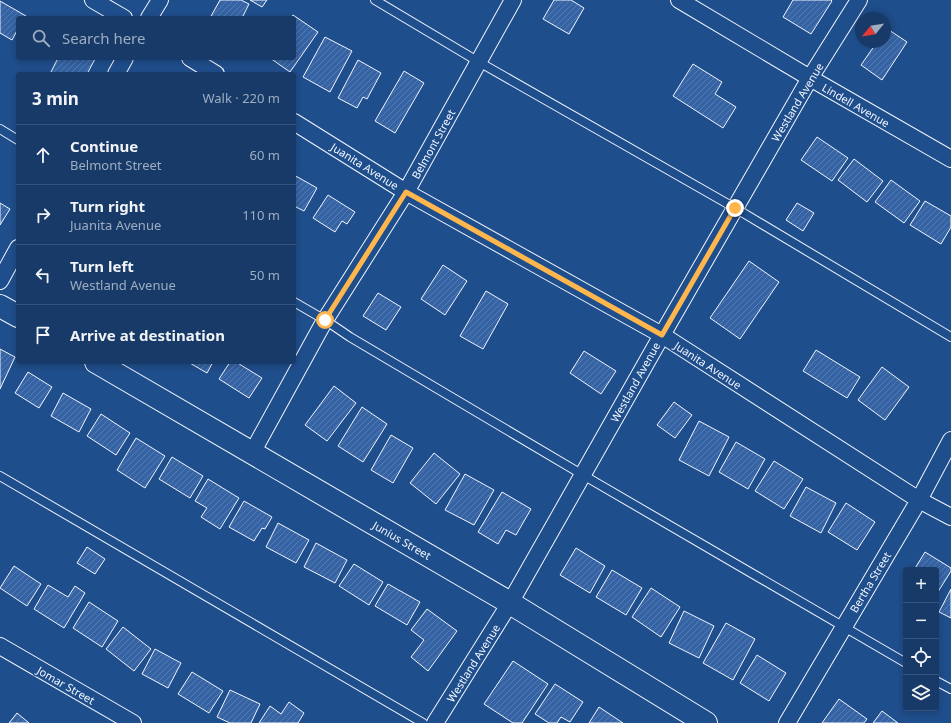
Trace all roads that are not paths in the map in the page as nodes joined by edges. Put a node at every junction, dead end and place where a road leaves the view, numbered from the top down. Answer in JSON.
{"nodes":[{"id":1,"x":93,"y":0,"type":"edge"},
{"id":2,"x":160,"y":0,"type":"edge"},
{"id":3,"x":376,"y":0,"type":"edge"},
{"id":4,"x":513,"y":0,"type":"edge"},
{"id":5,"x":679,"y":0,"type":"edge"},
{"id":6,"x":859,"y":0,"type":"edge"},
{"id":7,"x":121,"y":16,"type":"edge"},
{"id":8,"x":150,"y":16,"type":"edge"},
{"id":9,"x":124,"y":60,"type":"edge"},
{"id":10,"x":193,"y":60,"type":"edge"},
{"id":11,"x":478,"y":62,"type":"junction"},
{"id":12,"x":117,"y":72,"type":"edge"},
{"id":13,"x":213,"y":72,"type":"edge"},
{"id":14,"x":810,"y":78,"type":"junction"},
{"id":15,"x":296,"y":123,"type":"edge"},
{"id":16,"x":0,"y":129,"type":"edge"},
{"id":17,"x":16,"y":139,"type":"edge"},
{"id":18,"x":951,"y":159,"type":"edge"},
{"id":19,"x":406,"y":192,"type":"junction"},
{"id":20,"x":735,"y":208,"type":"junction"},
{"id":21,"x":16,"y":252,"type":"edge"},
{"id":22,"x":0,"y":281,"type":"edge"},
{"id":23,"x":296,"y":303,"type":"edge"},
{"id":24,"x":0,"y":306,"type":"edge"},
{"id":25,"x":16,"y":315,"type":"edge"},
{"id":26,"x":325,"y":320,"type":"junction"},
{"id":27,"x":662,"y":335,"type":"junction"},
{"id":28,"x":951,"y":337,"type":"edge"},
{"id":29,"x":99,"y":364,"type":"edge"},
{"id":30,"x":951,"y":440,"type":"edge"},
{"id":31,"x":252,"y":453,"type":"junction"},
{"id":32,"x":582,"y":475,"type":"junction"},
{"id":33,"x":0,"y":476,"type":"edge"},
{"id":34,"x":919,"y":500,"type":"junction"},
{"id":35,"x":951,"y":517,"type":"edge"},
{"id":36,"x":510,"y":603,"type":"junction"},
{"id":37,"x":844,"y":627,"type":"junction"},
{"id":38,"x":0,"y":646,"type":"edge"},
{"id":39,"x":903,"y":661,"type":"edge"},
{"id":40,"x":939,"y":683,"type":"edge"},
{"id":41,"x":951,"y":689,"type":"edge"},
{"id":42,"x":133,"y":723,"type":"edge"},
{"id":43,"x":423,"y":723,"type":"edge"},
{"id":44,"x":435,"y":723,"type":"edge"},
{"id":45,"x":706,"y":723,"type":"edge"},
{"id":46,"x":786,"y":723,"type":"edge"}],
"edges":[{"from":1,"to":7,"type":"street"},
{"from":2,"to":8,"type":"street"},
{"from":3,"to":11,"type":"lane"},
{"from":4,"to":11,"type":"street","name":"Belmont Street"},
{"from":5,"to":14,"type":"street","name":"Lindell Avenue"},
{"from":6,"to":14,"type":"street","name":"Westland Avenue"},
{"from":9,"to":12,"type":"street"},
{"from":10,"to":13,"type":"street"},
{"from":11,"to":19,"type":"street","name":"Belmont Street"},
{"from":11,"to":20,"type":"lane"},
{"from":14,"to":18,"type":"street","name":"Lindell Avenue"},
{"from":14,"to":20,"type":"street","name":"Westland Avenue"},
{"from":15,"to":19,"type":"street","name":"Juanita Avenue"},
{"from":16,"to":17,"type":"lane"},
{"from":19,"to":26,"type":"street","name":"Belmont Street"},
{"from":19,"to":27,"type":"street","name":"Juanita Avenue"},
{"from":20,"to":27,"type":"street","name":"Westland Avenue"},
{"from":20,"to":28,"type":"lane"},
{"from":21,"to":22,"type":"street"},
{"from":23,"to":26,"type":"lane"},
{"from":24,"to":25,"type":"street"},
{"from":26,"to":31,"type":"street","name":"Belmont Street"},
{"from":26,"to":32,"type":"lane"},
{"from":27,"to":32,"type":"street","name":"Westland Avenue"},
{"from":27,"to":34,"type":"street","name":"Juanita Avenue"},
{"from":29,"to":31,"type":"street","name":"Junius Street"},
{"from":30,"to":34,"type":"street","name":"Bertha Street"},
{"from":31,"to":36,"type":"street","name":"Junius Street"},
{"from":32,"to":36,"type":"street","name":"Westland Avenue"},
{"from":32,"to":37,"type":"lane"},
{"from":33,"to":43,"type":"lane"},
{"from":34,"to":35,"type":"street","name":"Juanita Avenue"},
{"from":34,"to":37,"type":"street","name":"Bertha Street"},
{"from":36,"to":44,"type":"street","name":"Westland Avenue"},
{"from":36,"to":45,"type":"street","name":"Junius Street"},
{"from":37,"to":39,"type":"lane"},
{"from":37,"to":46,"type":"street","name":"Bertha Street"},
{"from":38,"to":42,"type":"street","name":"Jomar Street"},
{"from":40,"to":41,"type":"lane"}]}
